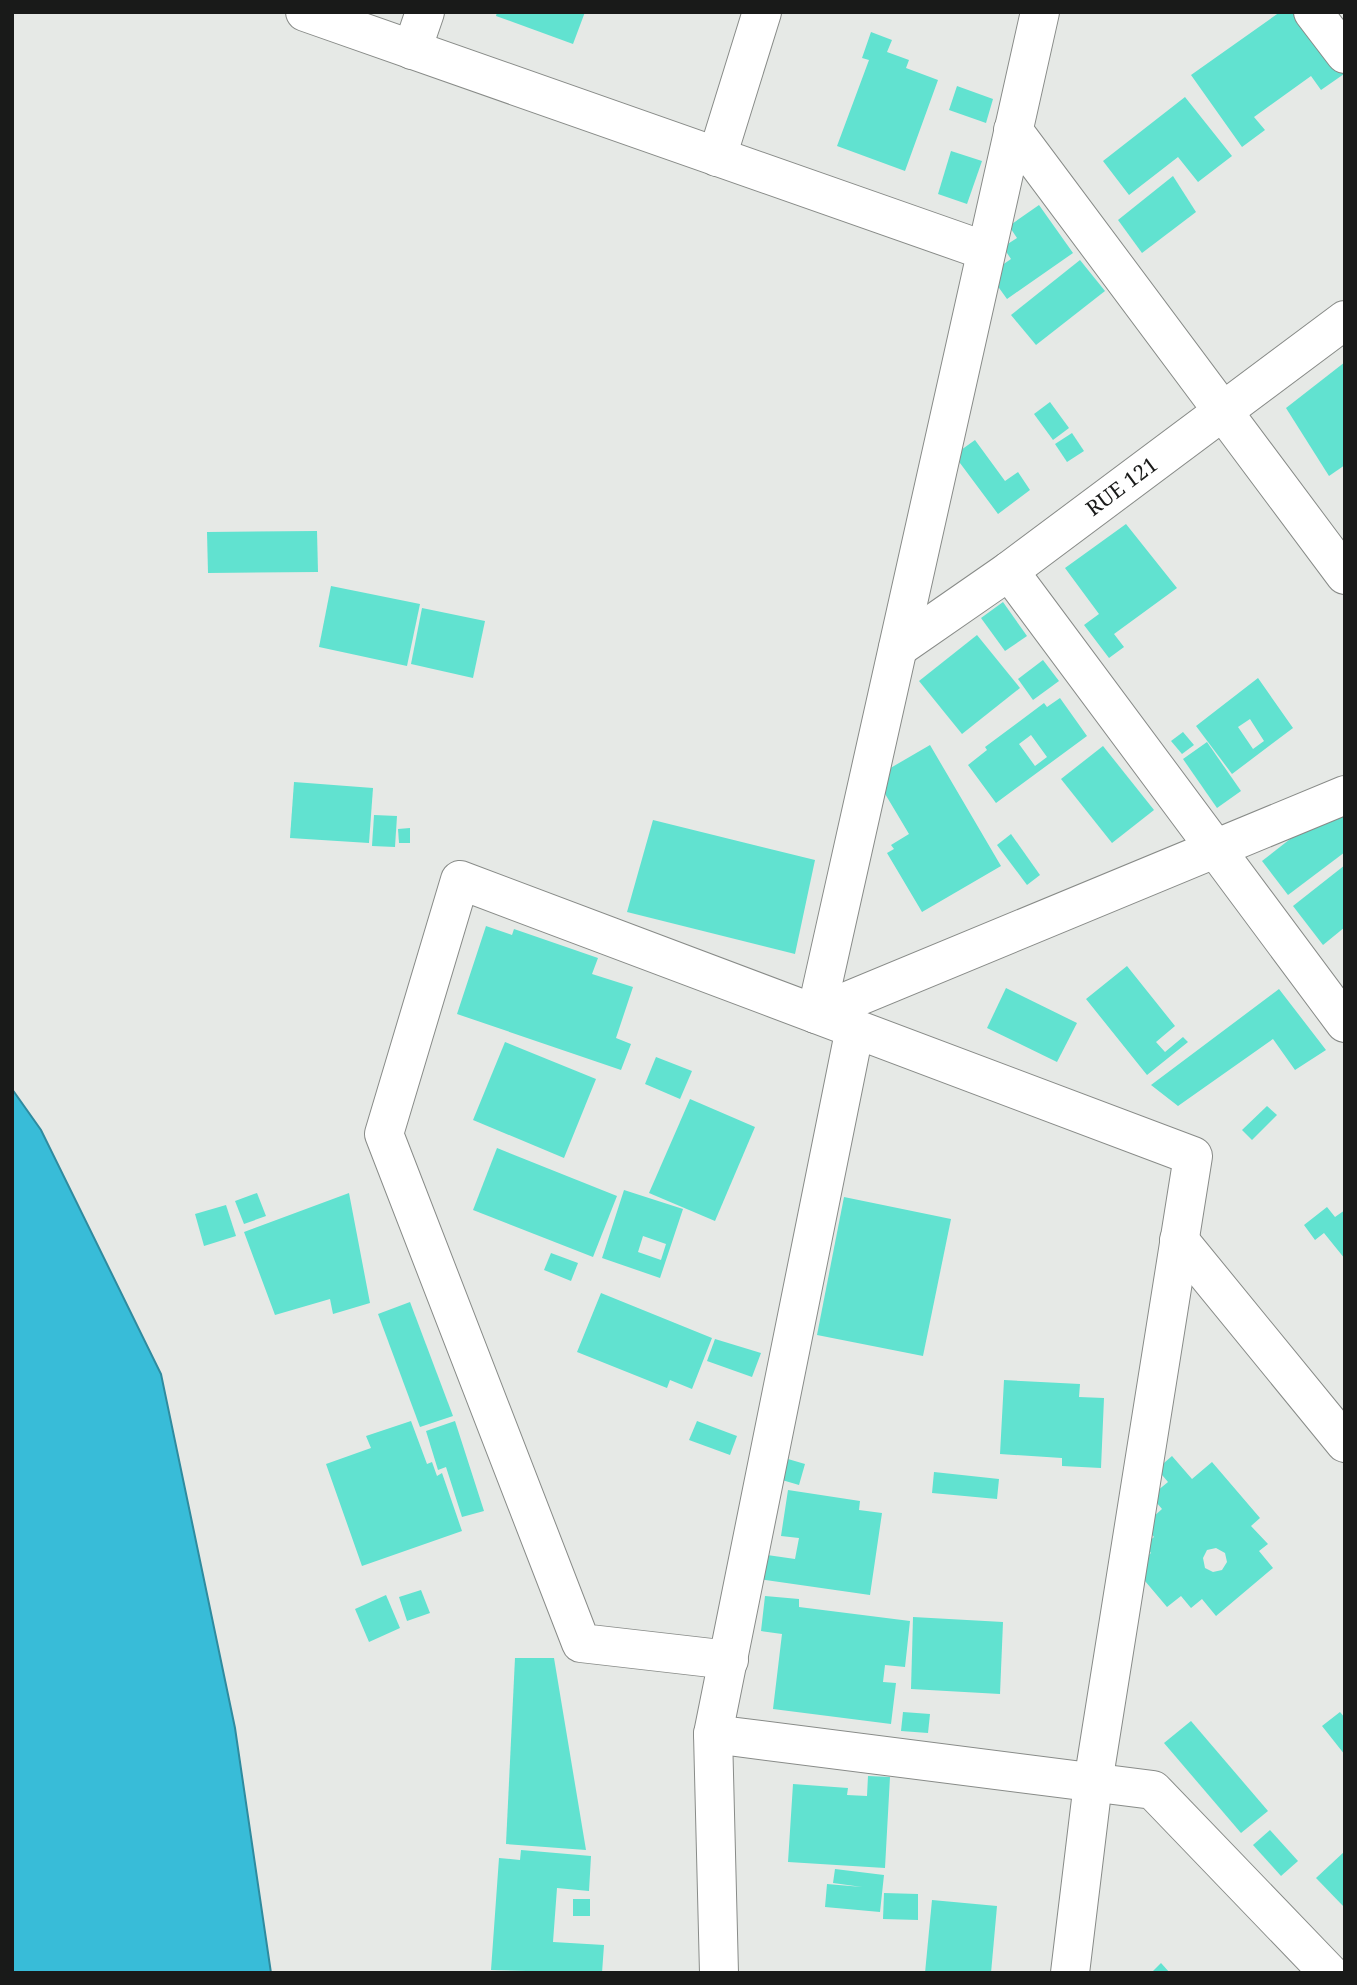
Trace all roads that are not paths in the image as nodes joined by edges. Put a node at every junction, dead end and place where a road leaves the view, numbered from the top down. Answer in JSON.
{"nodes":[{"id":1,"x":305,"y":12,"type":"edge"},
{"id":2,"x":425,"y":12,"type":"edge"},
{"id":3,"x":762,"y":12,"type":"edge"},
{"id":4,"x":1040,"y":12,"type":"edge"},
{"id":5,"x":1313,"y":12,"type":"edge"},
{"id":6,"x":412,"y":50,"type":"junction"},
{"id":7,"x":1345,"y":54,"type":"edge"},
{"id":8,"x":1013,"y":130,"type":"junction"},
{"id":9,"x":717,"y":157,"type":"junction"},
{"id":10,"x":986,"y":251,"type":"junction"},
{"id":11,"x":1345,"y":320,"type":"edge"},
{"id":12,"x":1223,"y":411,"type":"junction"},
{"id":13,"x":1009,"y":571,"type":"junction"},
{"id":14,"x":1345,"y":575,"type":"edge"},
{"id":15,"x":898,"y":648,"type":"junction"},
{"id":16,"x":1345,"y":795,"type":"edge"},
{"id":17,"x":1215,"y":849,"type":"junction"},
{"id":18,"x":816,"y":1014,"type":"junction"},
{"id":19,"x":1345,"y":1023,"type":"edge"},
{"id":20,"x":855,"y":1028,"type":"junction"},
{"id":21,"x":1180,"y":1240,"type":"junction"},
{"id":22,"x":1345,"y":1443,"type":"edge"},
{"id":23,"x":729,"y":1660,"type":"junction"},
{"id":24,"x":713,"y":1734,"type":"junction"},
{"id":25,"x":1093,"y":1783,"type":"junction"},
{"id":26,"x":719,"y":1973,"type":"edge"},
{"id":27,"x":1070,"y":1973,"type":"edge"},
{"id":28,"x":1329,"y":1973,"type":"edge"}],
"edges":[{"from":1,"to":6,"type":"street"},
{"from":2,"to":6,"type":"street"},
{"from":3,"to":9,"type":"street"},
{"from":4,"to":8,"type":"street"},
{"from":5,"to":7,"type":"street"},
{"from":6,"to":9,"type":"street"},
{"from":8,"to":10,"type":"street"},
{"from":8,"to":12,"type":"street"},
{"from":9,"to":10,"type":"street"},
{"from":10,"to":15,"type":"street"},
{"from":11,"to":12,"type":"street","name":"RUE 121"},
{"from":12,"to":13,"type":"street","name":"RUE 121"},
{"from":12,"to":14,"type":"street"},
{"from":13,"to":15,"type":"street","name":"RUE 121"},
{"from":13,"to":17,"type":"street"},
{"from":15,"to":18,"type":"street"},
{"from":16,"to":17,"type":"street"},
{"from":17,"to":18,"type":"street"},
{"from":17,"to":19,"type":"street"},
{"from":18,"to":20,"type":"street"},
{"from":18,"to":23,"type":"street"},
{"from":20,"to":21,"type":"street"},
{"from":20,"to":23,"type":"street"},
{"from":21,"to":22,"type":"street"},
{"from":21,"to":25,"type":"street"},
{"from":23,"to":24,"type":"street"},
{"from":24,"to":25,"type":"street"},
{"from":24,"to":26,"type":"street"},
{"from":25,"to":27,"type":"street"},
{"from":25,"to":28,"type":"street"}]}
